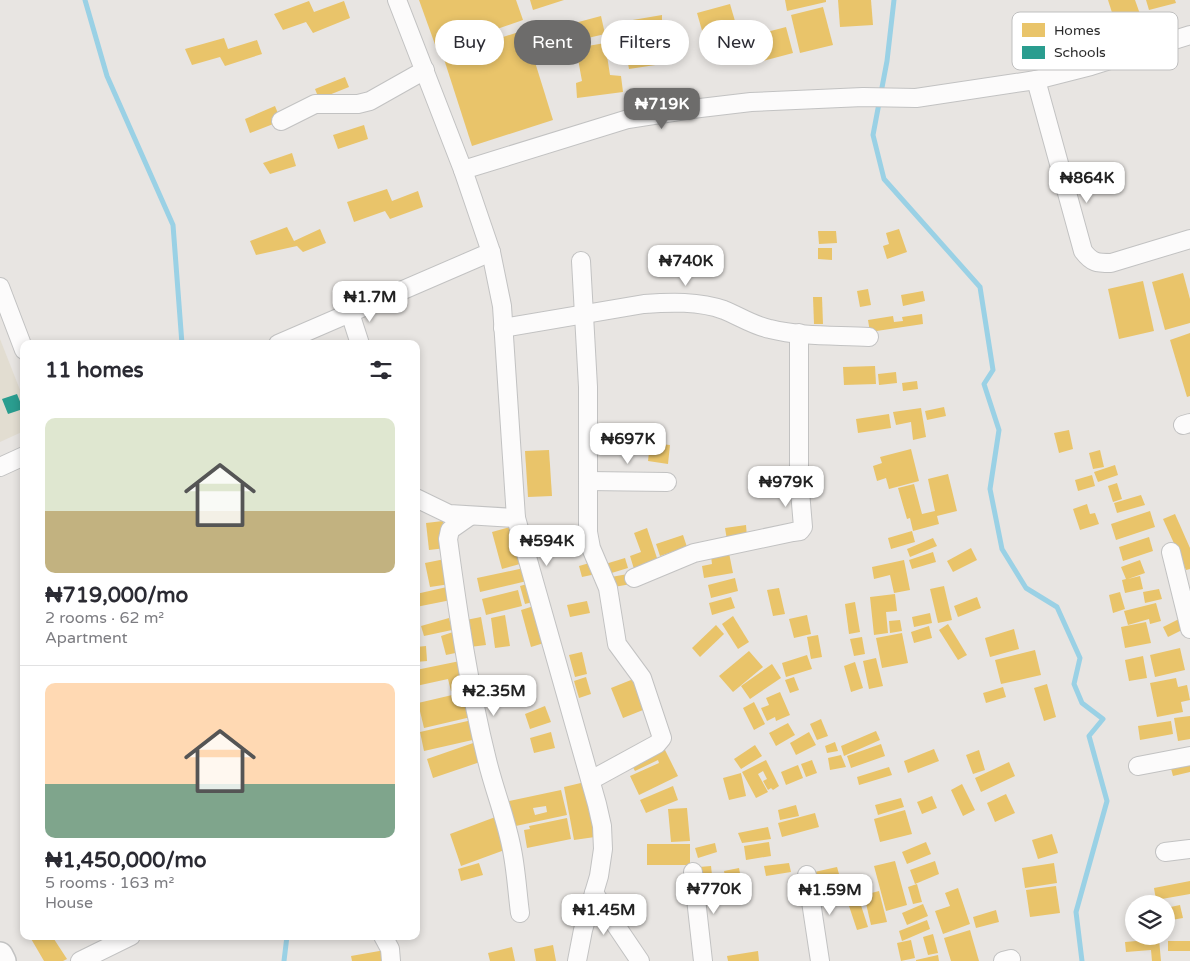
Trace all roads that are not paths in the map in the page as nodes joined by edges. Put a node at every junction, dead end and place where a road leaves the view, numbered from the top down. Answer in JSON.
{"nodes":[{"id":1,"x":397,"y":0,"type":"edge"},
{"id":2,"x":1190,"y":35,"type":"edge"},
{"id":3,"x":1178,"y":39,"type":"edge"},
{"id":4,"x":425,"y":70,"type":"junction"},
{"id":5,"x":1075,"y":70,"type":"edge"},
{"id":6,"x":1036,"y":80,"type":"junction"},
{"id":7,"x":281,"y":121,"type":"dead end"},
{"id":8,"x":463,"y":170,"type":"junction"},
{"id":9,"x":1190,"y":239,"type":"edge"},
{"id":10,"x":491,"y":252,"type":"junction"},
{"id":11,"x":581,"y":261,"type":"dead end"},
{"id":12,"x":0,"y":287,"type":"edge"},
{"id":13,"x":350,"y":313,"type":"junction"},
{"id":14,"x":584,"y":314,"type":"junction"},
{"id":15,"x":503,"y":328,"type":"junction"},
{"id":16,"x":799,"y":333,"type":"junction"},
{"id":17,"x":869,"y":337,"type":"dead end"},
{"id":18,"x":20,"y":340,"type":"edge"},
{"id":19,"x":287,"y":340,"type":"edge"},
{"id":20,"x":359,"y":340,"type":"edge"},
{"id":21,"x":20,"y":458,"type":"edge"},
{"id":22,"x":0,"y":467,"type":"edge"},
{"id":23,"x":588,"y":480,"type":"junction"},
{"id":24,"x":668,"y":482,"type":"dead end"},
{"id":25,"x":420,"y":500,"type":"edge"},
{"id":26,"x":470,"y":516,"type":"junction"},
{"id":27,"x":516,"y":518,"type":"junction"},
{"id":28,"x":1171,"y":552,"type":"dead end"},
{"id":29,"x":634,"y":578,"type":"dead end"},
{"id":30,"x":1190,"y":629,"type":"edge"},
{"id":31,"x":1190,"y":756,"type":"edge"},
{"id":32,"x":1138,"y":766,"type":"dead end"},
{"id":33,"x":590,"y":780,"type":"junction"},
{"id":34,"x":1190,"y":849,"type":"edge"},
{"id":35,"x":1165,"y":852,"type":"dead end"},
{"id":36,"x":693,"y":872,"type":"dead end"},
{"id":37,"x":807,"y":875,"type":"dead end"},
{"id":38,"x":594,"y":893,"type":"junction"},
{"id":39,"x":520,"y":913,"type":"dead end"},
{"id":40,"x":123,"y":940,"type":"edge"},
{"id":41,"x":385,"y":940,"type":"edge"},
{"id":42,"x":80,"y":961,"type":"edge"},
{"id":43,"x":391,"y":961,"type":"edge"},
{"id":44,"x":577,"y":961,"type":"edge"},
{"id":45,"x":640,"y":961,"type":"edge"},
{"id":46,"x":703,"y":961,"type":"edge"},
{"id":47,"x":820,"y":961,"type":"edge"}],
"edges":[{"from":1,"to":4,"type":"street"},
{"from":2,"to":3,"type":"street"},
{"from":4,"to":7,"type":"street"},
{"from":4,"to":8,"type":"street"},
{"from":5,"to":6,"type":"street"},
{"from":6,"to":8,"type":"street"},
{"from":6,"to":9,"type":"street"},
{"from":8,"to":10,"type":"street"},
{"from":10,"to":13,"type":"street"},
{"from":10,"to":15,"type":"street"},
{"from":11,"to":14,"type":"street"},
{"from":12,"to":18,"type":"street"},
{"from":13,"to":19,"type":"street"},
{"from":13,"to":20,"type":"street"},
{"from":14,"to":15,"type":"street"},
{"from":14,"to":16,"type":"street"},
{"from":14,"to":23,"type":"street"},
{"from":15,"to":27,"type":"street"},
{"from":16,"to":17,"type":"street"},
{"from":16,"to":29,"type":"street"},
{"from":21,"to":22,"type":"street"},
{"from":23,"to":24,"type":"street"},
{"from":23,"to":33,"type":"street"},
{"from":25,"to":26,"type":"street"},
{"from":26,"to":27,"type":"street"},
{"from":26,"to":39,"type":"street"},
{"from":27,"to":33,"type":"street"},
{"from":28,"to":30,"type":"street"},
{"from":31,"to":32,"type":"street"},
{"from":33,"to":38,"type":"street"},
{"from":34,"to":35,"type":"street"},
{"from":36,"to":46,"type":"street"},
{"from":37,"to":47,"type":"street"},
{"from":38,"to":44,"type":"street"},
{"from":38,"to":45,"type":"street"},
{"from":40,"to":42,"type":"street"},
{"from":41,"to":43,"type":"street"}]}
